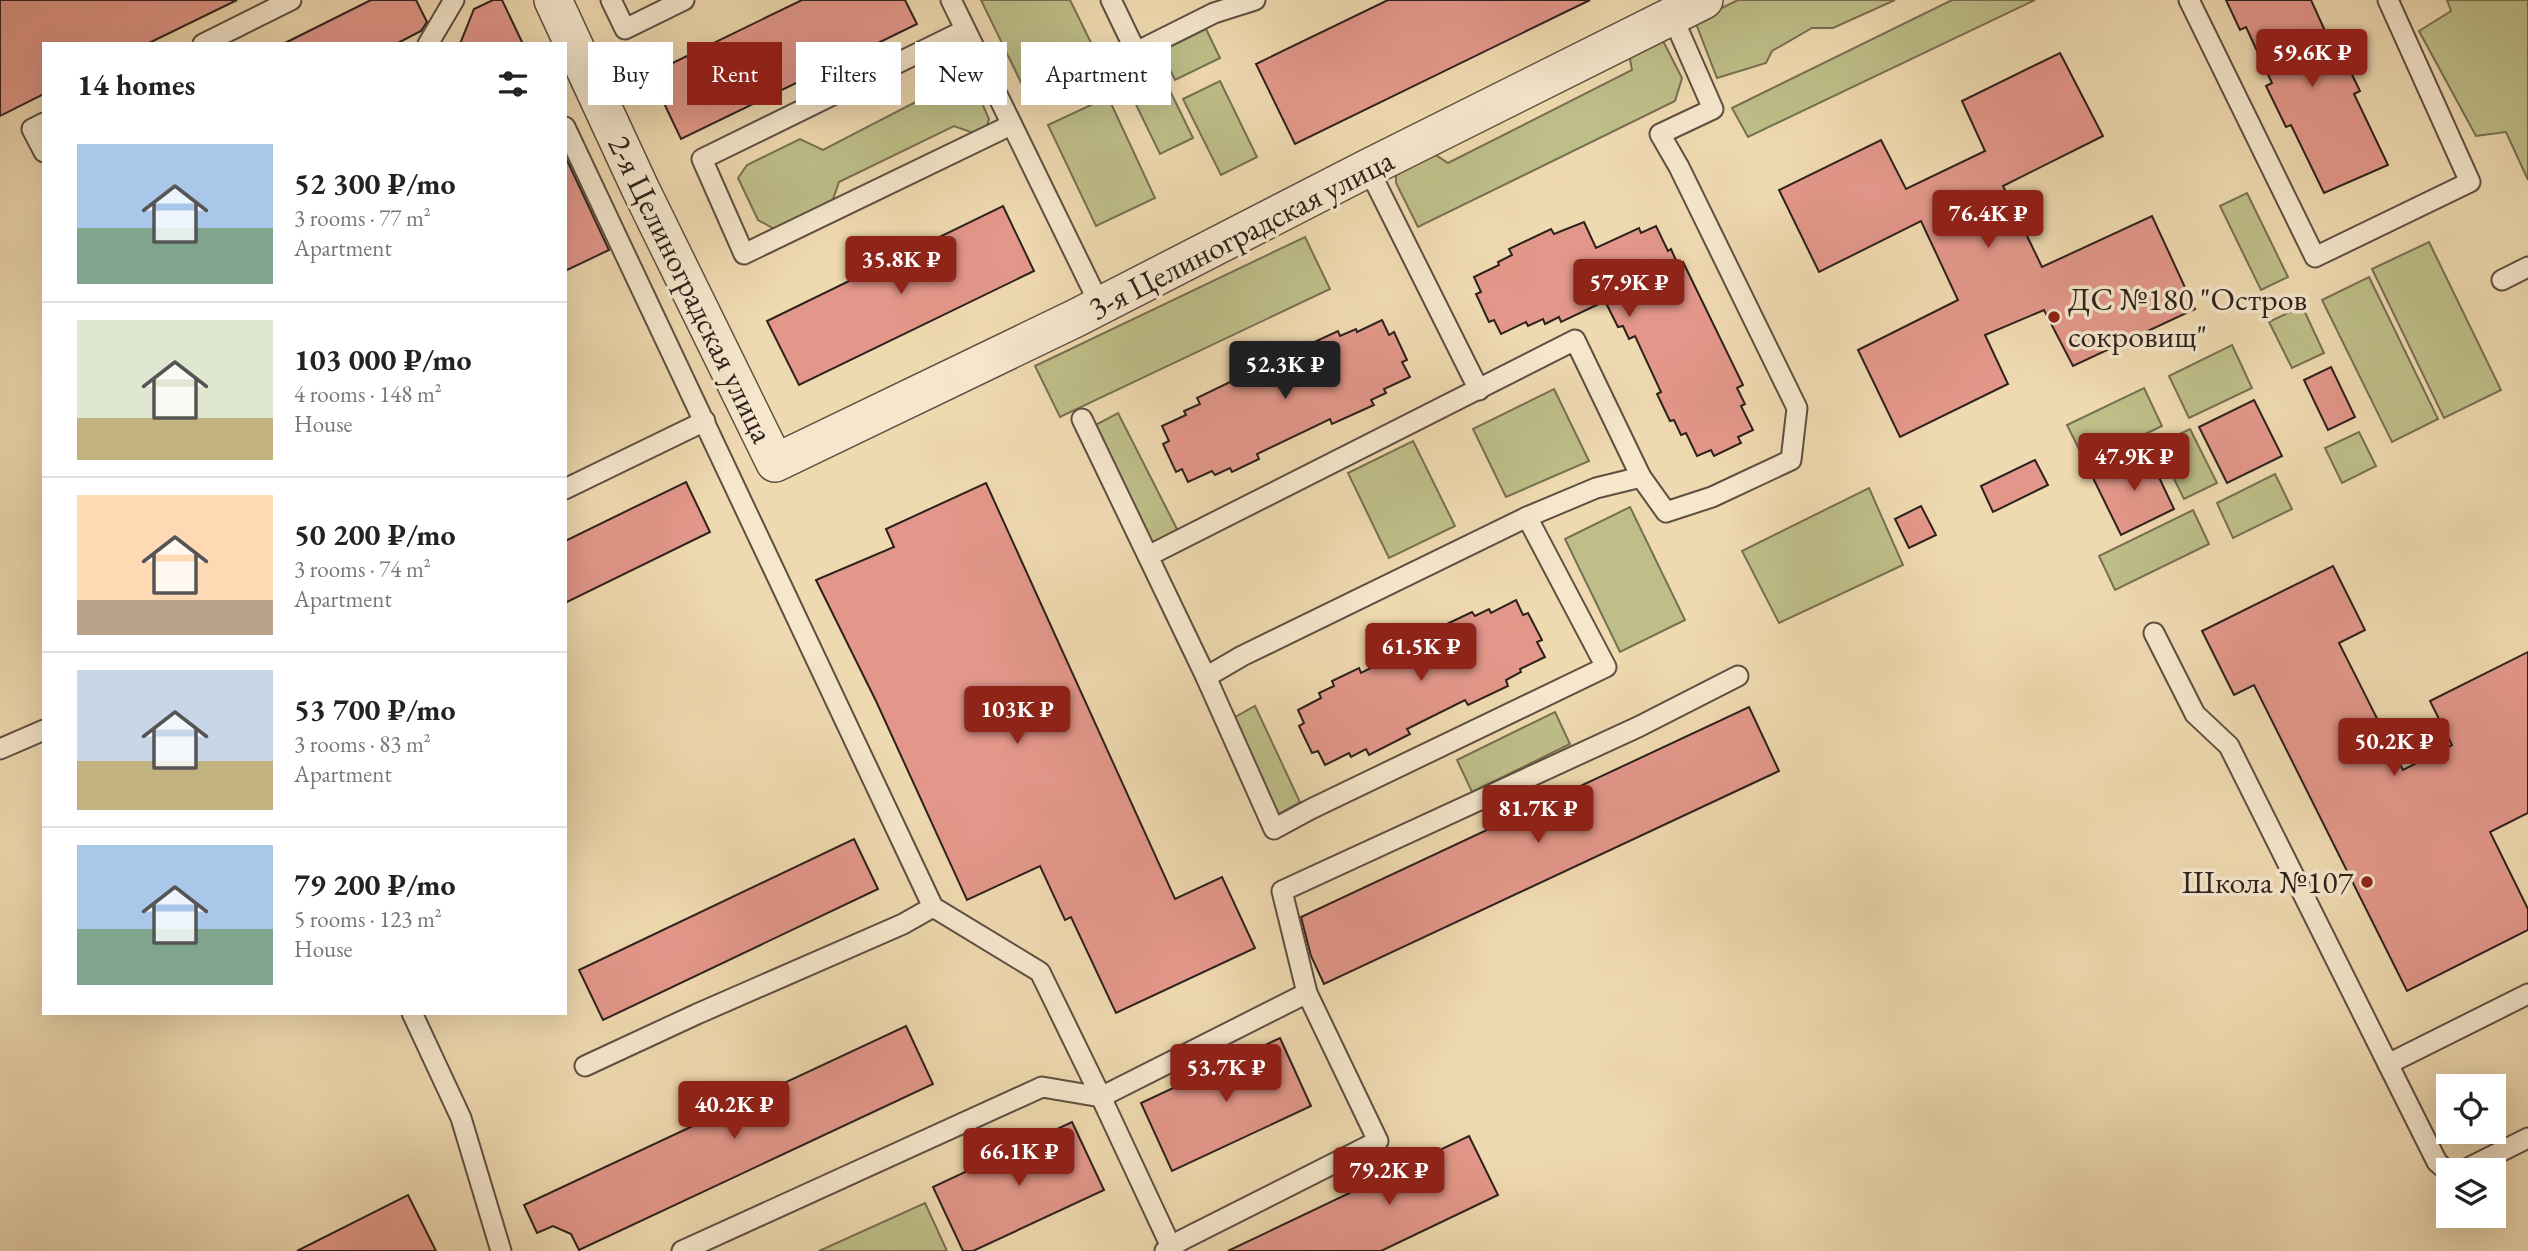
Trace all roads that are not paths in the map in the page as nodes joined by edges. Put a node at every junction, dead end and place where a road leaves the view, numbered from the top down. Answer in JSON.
{"nodes":[{"id":1,"x":291,"y":0,"type":"edge"},
{"id":2,"x":454,"y":0,"type":"edge"},
{"id":3,"x":552,"y":0,"type":"edge"},
{"id":4,"x":611,"y":0,"type":"edge"},
{"id":5,"x":684,"y":0,"type":"edge"},
{"id":6,"x":951,"y":0,"type":"edge"},
{"id":7,"x":1111,"y":0,"type":"edge"},
{"id":8,"x":1255,"y":0,"type":"edge"},
{"id":9,"x":1704,"y":0,"type":"edge"},
{"id":10,"x":2189,"y":0,"type":"edge"},
{"id":11,"x":2388,"y":0,"type":"edge"},
{"id":12,"x":1669,"y":8,"type":"edge"},
{"id":13,"x":965,"y":30,"type":"junction"},
{"id":14,"x":207,"y":42,"type":"edge"},
{"id":15,"x":429,"y":42,"type":"edge"},
{"id":16,"x":551,"y":42,"type":"edge"},
{"id":17,"x":42,"y":124,"type":"edge"},
{"id":18,"x":1011,"y":125,"type":"junction"},
{"id":19,"x":567,"y":131,"type":"edge"},
{"id":20,"x":42,"y":148,"type":"edge"},
{"id":21,"x":1368,"y":168,"type":"junction"},
{"id":22,"x":2528,"y":267,"type":"edge"},
{"id":23,"x":2502,"y":280,"type":"dead end"},
{"id":24,"x":1100,"y":305,"type":"junction"},
{"id":25,"x":1479,"y":390,"type":"junction"},
{"id":26,"x":1082,"y":419,"type":"dead end"},
{"id":27,"x":705,"y":421,"type":"junction"},
{"id":28,"x":775,"y":463,"type":"joint"},
{"id":29,"x":1640,"y":477,"type":"junction"},
{"id":30,"x":567,"y":488,"type":"edge"},
{"id":31,"x":1527,"y":517,"type":"junction"},
{"id":32,"x":1148,"y":556,"type":"junction"},
{"id":33,"x":2154,"y":633,"type":"dead end"},
{"id":34,"x":1738,"y":676,"type":"dead end"},
{"id":35,"x":1206,"y":677,"type":"junction"},
{"id":36,"x":42,"y":731,"type":"edge"},
{"id":37,"x":0,"y":749,"type":"edge"},
{"id":38,"x":933,"y":907,"type":"junction"},
{"id":39,"x":1307,"y":993,"type":"junction"},
{"id":40,"x":2528,"y":994,"type":"edge"},
{"id":41,"x":413,"y":1015,"type":"edge"},
{"id":42,"x":2388,"y":1064,"type":"junction"},
{"id":43,"x":584,"y":1066,"type":"dead end"},
{"id":44,"x":1101,"y":1097,"type":"junction"},
{"id":45,"x":2528,"y":1138,"type":"edge"},
{"id":46,"x":2488,"y":1158,"type":"edge"},
{"id":47,"x":2436,"y":1160,"type":"edge"},
{"id":48,"x":723,"y":1233,"type":"junction"},
{"id":49,"x":1170,"y":1250,"type":"edge"},
{"id":50,"x":501,"y":1251,"type":"edge"},
{"id":51,"x":682,"y":1251,"type":"edge"},
{"id":52,"x":731,"y":1251,"type":"edge"}],
"edges":[{"from":1,"to":14,"type":"lane"},
{"from":2,"to":15,"type":"lane"},
{"from":3,"to":16,"type":"lane"},
{"from":3,"to":28,"type":"street","name":"2-я Целиноградская улица"},
{"from":4,"to":5,"type":"lane"},
{"from":6,"to":13,"type":"lane"},
{"from":7,"to":8,"type":"lane"},
{"from":9,"to":12,"type":"street","name":"3-я Целиноградская улица"},
{"from":10,"to":11,"type":"lane"},
{"from":12,"to":21,"type":"street","name":"3-я Целиноградская улица"},
{"from":12,"to":29,"type":"lane"},
{"from":13,"to":18,"type":"lane"},
{"from":13,"to":18,"type":"lane"},
{"from":17,"to":20,"type":"lane"},
{"from":18,"to":24,"type":"lane"},
{"from":19,"to":27,"type":"lane"},
{"from":21,"to":24,"type":"street","name":"3-я Целиноградская улица"},
{"from":21,"to":25,"type":"lane"},
{"from":22,"to":23,"type":"lane"},
{"from":24,"to":28,"type":"street","name":"3-я Целиноградская улица"},
{"from":25,"to":29,"type":"lane"},
{"from":25,"to":32,"type":"lane"},
{"from":26,"to":32,"type":"lane"},
{"from":27,"to":30,"type":"lane"},
{"from":27,"to":38,"type":"lane"},
{"from":29,"to":31,"type":"lane"},
{"from":31,"to":35,"type":"lane"},
{"from":31,"to":35,"type":"lane"},
{"from":32,"to":35,"type":"lane"},
{"from":33,"to":42,"type":"lane"},
{"from":34,"to":39,"type":"lane"},
{"from":36,"to":37,"type":"lane"},
{"from":38,"to":43,"type":"lane"},
{"from":38,"to":44,"type":"lane"},
{"from":39,"to":44,"type":"lane"},
{"from":39,"to":49,"type":"lane"},
{"from":40,"to":42,"type":"lane"},
{"from":41,"to":50,"type":"lane"},
{"from":42,"to":47,"type":"lane"},
{"from":44,"to":48,"type":"lane"},
{"from":44,"to":49,"type":"lane"},
{"from":45,"to":46,"type":"lane"},
{"from":48,"to":51,"type":"lane"},
{"from":48,"to":52,"type":"lane"}]}
